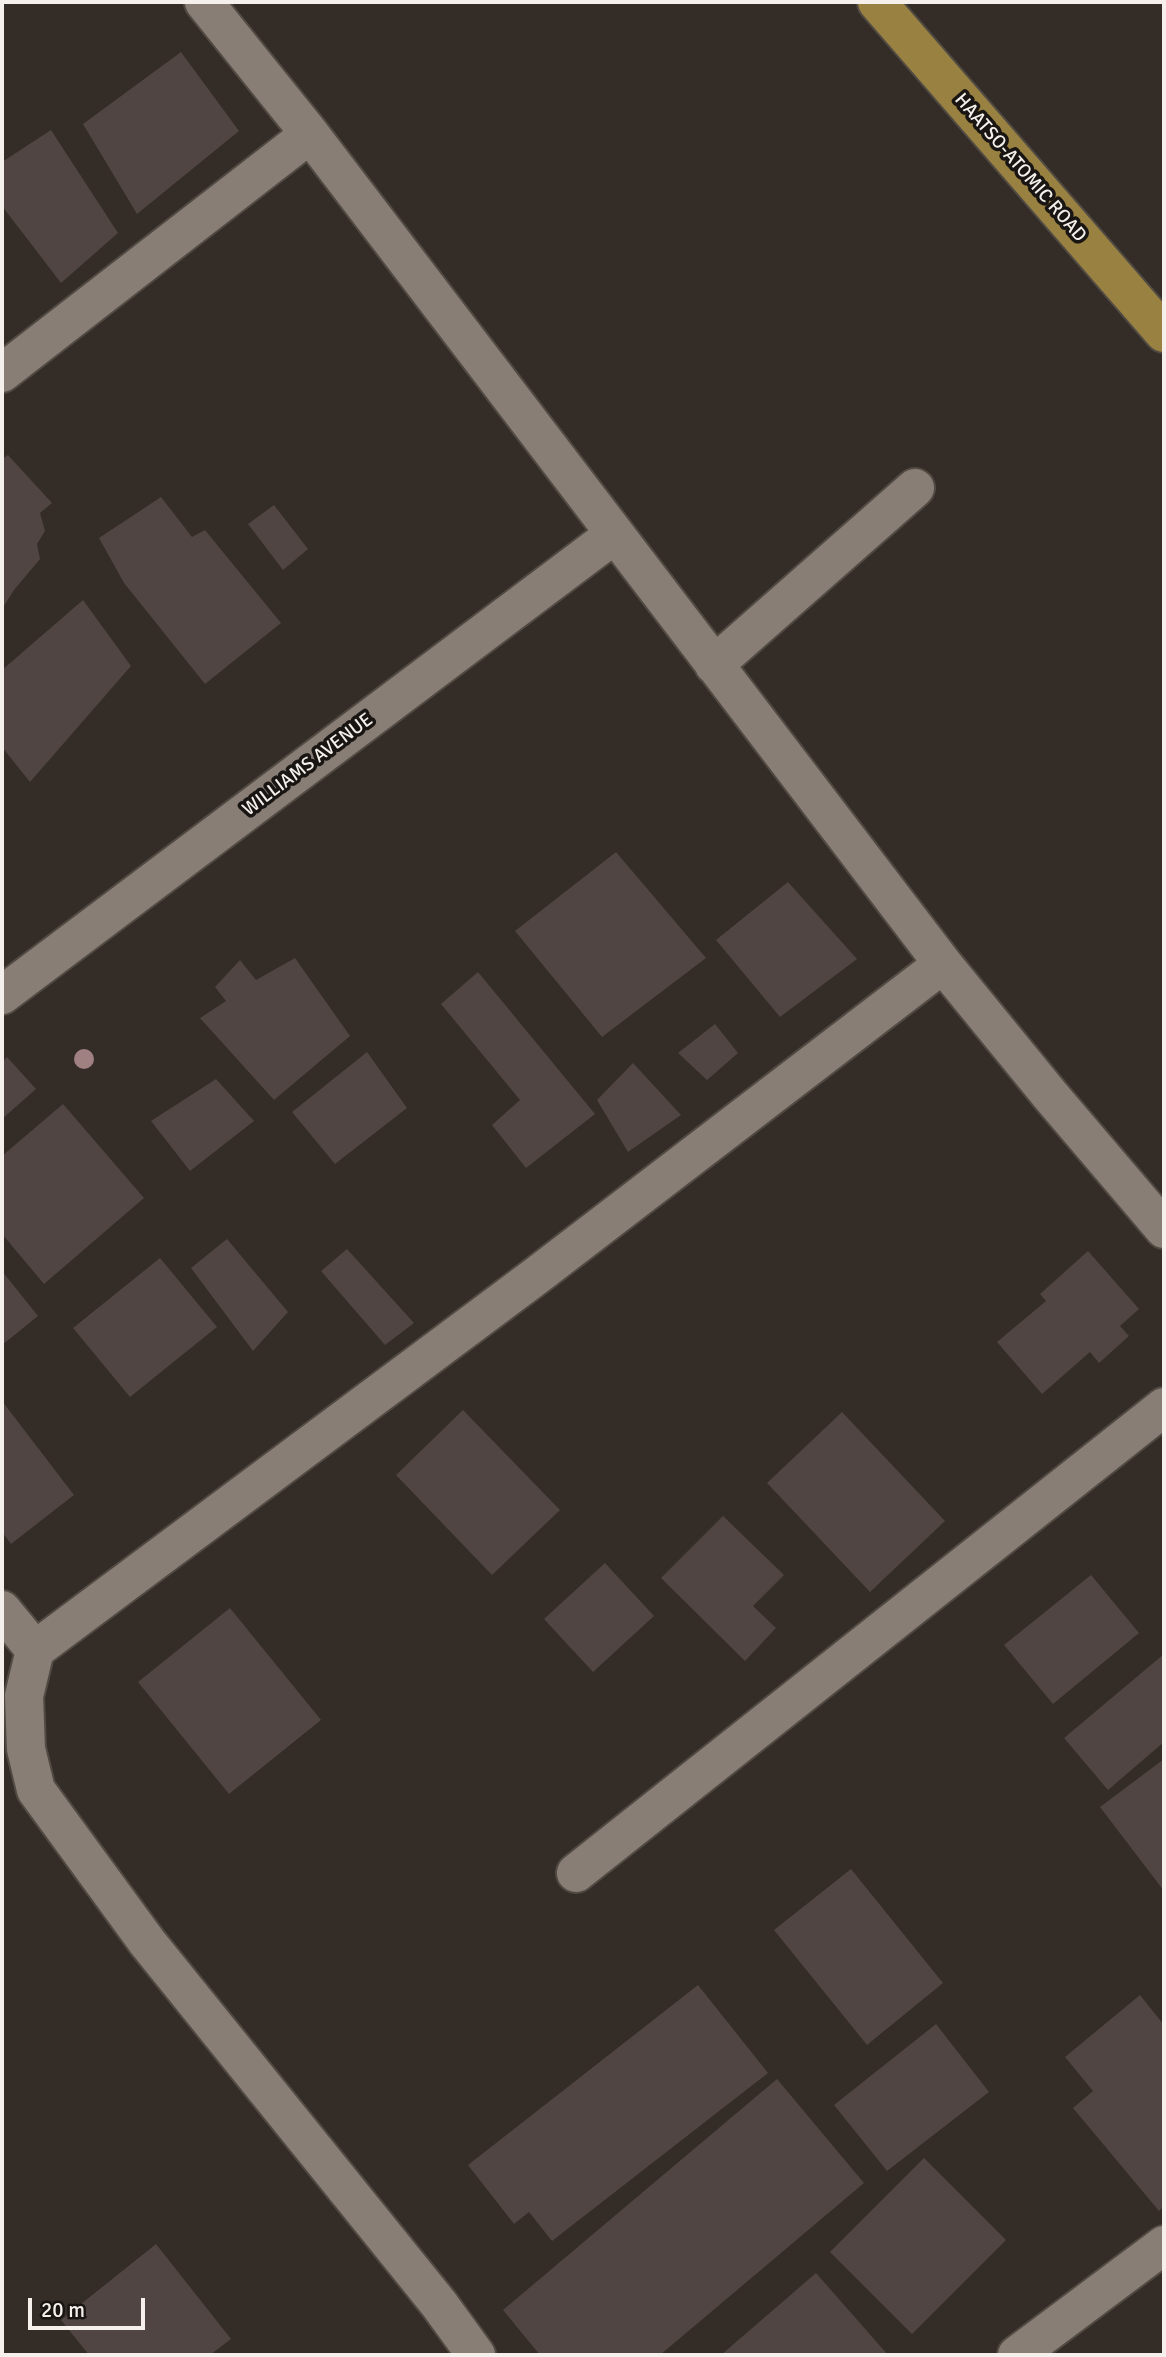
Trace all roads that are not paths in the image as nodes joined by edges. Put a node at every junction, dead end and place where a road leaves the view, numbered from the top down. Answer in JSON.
{"nodes":[{"id":1,"x":204,"y":2,"type":"edge"},
{"id":2,"x":877,"y":2,"type":"edge"},
{"id":3,"x":310,"y":134,"type":"junction"},
{"id":4,"x":1164,"y":334,"type":"edge"},
{"id":5,"x":2,"y":373,"type":"edge"},
{"id":6,"x":915,"y":488,"type":"dead end"},
{"id":7,"x":615,"y":534,"type":"junction"},
{"id":8,"x":714,"y":665,"type":"junction"},
{"id":9,"x":943,"y":964,"type":"junction"},
{"id":10,"x":2,"y":995,"type":"edge"},
{"id":11,"x":1160,"y":1215,"type":"edge"},
{"id":12,"x":1164,"y":1407,"type":"edge"},
{"id":13,"x":2,"y":1610,"type":"edge"},
{"id":14,"x":35,"y":1650,"type":"junction"},
{"id":15,"x":576,"y":1873,"type":"dead end"},
{"id":16,"x":1164,"y":2245,"type":"edge"},
{"id":17,"x":477,"y":2355,"type":"edge"},
{"id":18,"x":1017,"y":2355,"type":"edge"}],
"edges":[{"from":1,"to":3,"type":"street"},
{"from":2,"to":4,"type":"main road","name":"HAATSO-ATOMIC ROAD"},
{"from":3,"to":5,"type":"street"},
{"from":3,"to":7,"type":"street"},
{"from":6,"to":8,"type":"street"},
{"from":7,"to":8,"type":"street"},
{"from":7,"to":10,"type":"street","name":"WILLIAMS AVENUE"},
{"from":8,"to":9,"type":"street"},
{"from":9,"to":11,"type":"street"},
{"from":9,"to":14,"type":"street"},
{"from":12,"to":15,"type":"street"},
{"from":13,"to":14,"type":"street"},
{"from":14,"to":17,"type":"street"},
{"from":16,"to":18,"type":"street"}]}
